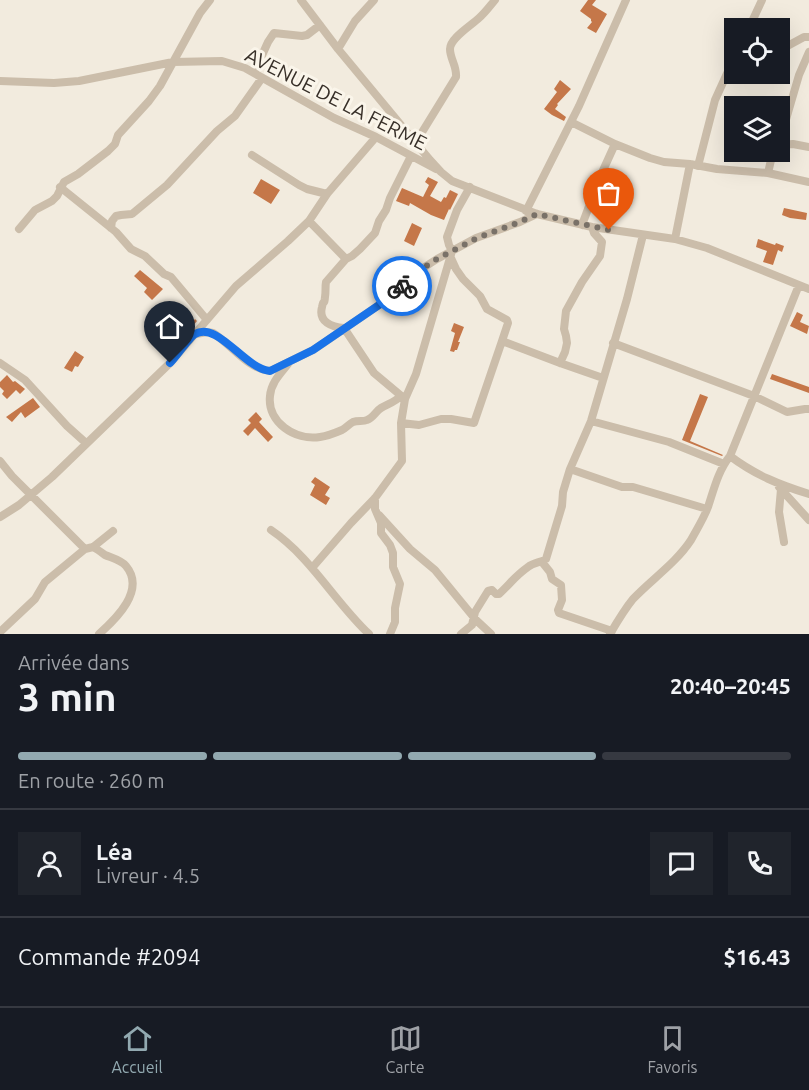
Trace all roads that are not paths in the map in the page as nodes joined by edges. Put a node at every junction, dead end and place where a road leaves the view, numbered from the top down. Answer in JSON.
{"nodes":[{"id":1,"x":210,"y":0,"type":"edge"},
{"id":2,"x":301,"y":0,"type":"edge"},
{"id":3,"x":374,"y":0,"type":"edge"},
{"id":4,"x":495,"y":0,"type":"edge"},
{"id":5,"x":626,"y":0,"type":"edge"},
{"id":6,"x":762,"y":0,"type":"edge"},
{"id":7,"x":753,"y":18,"type":"edge"},
{"id":8,"x":320,"y":25,"type":"junction"},
{"id":9,"x":809,"y":37,"type":"edge"},
{"id":10,"x":790,"y":45,"type":"edge"},
{"id":11,"x":338,"y":49,"type":"junction"},
{"id":12,"x":809,"y":52,"type":"edge"},
{"id":13,"x":173,"y":62,"type":"junction"},
{"id":14,"x":258,"y":76,"type":"junction"},
{"id":15,"x":724,"y":80,"type":"edge"},
{"id":16,"x":0,"y":81,"type":"edge"},
{"id":17,"x":790,"y":106,"type":"edge"},
{"id":18,"x":571,"y":122,"type":"junction"},
{"id":19,"x":376,"y":137,"type":"junction"},
{"id":20,"x":416,"y":142,"type":"junction"},
{"id":21,"x":615,"y":144,"type":"junction"},
{"id":22,"x":790,"y":144,"type":"edge"},
{"id":23,"x":809,"y":147,"type":"edge"},
{"id":24,"x":252,"y":155,"type":"dead end"},
{"id":25,"x":411,"y":156,"type":"junction"},
{"id":26,"x":771,"y":162,"type":"edge"},
{"id":27,"x":694,"y":165,"type":"junction"},
{"id":28,"x":441,"y":172,"type":"junction"},
{"id":29,"x":768,"y":173,"type":"junction"},
{"id":30,"x":809,"y":182,"type":"edge"},
{"id":31,"x":60,"y":187,"type":"junction"},
{"id":32,"x":470,"y":188,"type":"junction"},
{"id":33,"x":327,"y":194,"type":"junction"},
{"id":34,"x":526,"y":211,"type":"junction"},
{"id":35,"x":537,"y":214,"type":"junction"},
{"id":36,"x":309,"y":220,"type":"junction"},
{"id":37,"x":582,"y":225,"type":"junction"},
{"id":38,"x":592,"y":227,"type":"junction"},
{"id":39,"x":111,"y":228,"type":"junction"},
{"id":40,"x":19,"y":229,"type":"dead end"},
{"id":41,"x":643,"y":235,"type":"junction"},
{"id":42,"x":675,"y":239,"type":"junction"},
{"id":43,"x":451,"y":253,"type":"junction"},
{"id":44,"x":346,"y":259,"type":"junction"},
{"id":45,"x":799,"y":285,"type":"junction"},
{"id":46,"x":809,"y":289,"type":"edge"},
{"id":47,"x":207,"y":320,"type":"junction"},
{"id":48,"x":344,"y":328,"type":"junction"},
{"id":49,"x":195,"y":334,"type":"junction"},
{"id":50,"x":501,"y":341,"type":"junction"},
{"id":51,"x":613,"y":343,"type":"junction"},
{"id":52,"x":290,"y":361,"type":"junction"},
{"id":53,"x":0,"y":363,"type":"edge"},
{"id":54,"x":560,"y":363,"type":"junction"},
{"id":55,"x":603,"y":378,"type":"junction"},
{"id":56,"x":754,"y":396,"type":"junction"},
{"id":57,"x":403,"y":398,"type":"junction"},
{"id":58,"x":809,"y":410,"type":"edge"},
{"id":59,"x":591,"y":421,"type":"junction"},
{"id":60,"x":401,"y":423,"type":"junction"},
{"id":61,"x":86,"y":442,"type":"junction"},
{"id":62,"x":730,"y":456,"type":"junction"},
{"id":63,"x":0,"y":460,"type":"edge"},
{"id":64,"x":724,"y":464,"type":"junction"},
{"id":65,"x":570,"y":469,"type":"junction"},
{"id":66,"x":779,"y":487,"type":"junction"},
{"id":67,"x":31,"y":494,"type":"junction"},
{"id":68,"x":809,"y":494,"type":"edge"},
{"id":69,"x":375,"y":498,"type":"junction"},
{"id":70,"x":707,"y":509,"type":"junction"},
{"id":71,"x":379,"y":515,"type":"junction"},
{"id":72,"x":0,"y":517,"type":"edge"},
{"id":73,"x":809,"y":520,"type":"edge"},
{"id":74,"x":271,"y":530,"type":"dead end"},
{"id":75,"x":113,"y":531,"type":"dead end"},
{"id":76,"x":784,"y":542,"type":"dead end"},
{"id":77,"x":89,"y":548,"type":"junction"},
{"id":78,"x":542,"y":562,"type":"junction"},
{"id":79,"x":312,"y":568,"type":"junction"},
{"id":80,"x":473,"y":617,"type":"junction"},
{"id":81,"x":0,"y":632,"type":"edge"},
{"id":82,"x":611,"y":632,"type":"edge"},
{"id":83,"x":99,"y":634,"type":"edge"},
{"id":84,"x":369,"y":634,"type":"edge"},
{"id":85,"x":390,"y":634,"type":"edge"},
{"id":86,"x":461,"y":634,"type":"edge"},
{"id":87,"x":491,"y":634,"type":"edge"}],
"edges":[{"from":1,"to":13,"type":"street"},
{"from":2,"to":8,"type":"street"},
{"from":3,"to":11,"type":"street"},
{"from":4,"to":20,"type":"street"},
{"from":5,"to":18,"type":"street"},
{"from":6,"to":7,"type":"street"},
{"from":8,"to":11,"type":"street"},
{"from":8,"to":14,"type":"street"},
{"from":9,"to":10,"type":"street"},
{"from":11,"to":20,"type":"street"},
{"from":12,"to":17,"type":"street"},
{"from":13,"to":14,"type":"street","name":"AVENUE DE LA FERME"},
{"from":13,"to":16,"type":"street","name":"AVENUE DE LA FERME"},
{"from":13,"to":31,"type":"street"},
{"from":14,"to":19,"type":"street","name":"AVENUE DE LA FERME"},
{"from":14,"to":39,"type":"street"},
{"from":15,"to":27,"type":"street"},
{"from":18,"to":21,"type":"street"},
{"from":18,"to":34,"type":"street"},
{"from":19,"to":25,"type":"street","name":"AVENUE DE LA FERME"},
{"from":19,"to":33,"type":"street"},
{"from":20,"to":28,"type":"street"},
{"from":21,"to":27,"type":"street"},
{"from":21,"to":37,"type":"street"},
{"from":22,"to":23,"type":"street"},
{"from":24,"to":33,"type":"street"},
{"from":25,"to":28,"type":"street","name":"AVENUE DE LA FERME"},
{"from":25,"to":44,"type":"street"},
{"from":26,"to":29,"type":"street"},
{"from":27,"to":29,"type":"street"},
{"from":27,"to":42,"type":"street"},
{"from":28,"to":32,"type":"street","name":"AVENUE DE LA FERME"},
{"from":29,"to":30,"type":"street"},
{"from":31,"to":39,"type":"street"},
{"from":31,"to":40,"type":"street"},
{"from":32,"to":34,"type":"street","name":"AVENUE DE LA FERME"},
{"from":32,"to":43,"type":"street"},
{"from":33,"to":36,"type":"street"},
{"from":34,"to":35,"type":"street","name":"AVENUE DE LA FERME"},
{"from":35,"to":37,"type":"street","name":"AVENUE DE LA FERME"},
{"from":35,"to":43,"type":"street"},
{"from":36,"to":44,"type":"street"},
{"from":36,"to":47,"type":"street"},
{"from":37,"to":38,"type":"street","name":"AVENUE DE LA FERME"},
{"from":38,"to":41,"type":"street","name":"AVENUE DE LA FERME"},
{"from":38,"to":54,"type":"street"},
{"from":39,"to":47,"type":"street"},
{"from":41,"to":42,"type":"street","name":"AVENUE DE LA FERME"},
{"from":41,"to":51,"type":"street"},
{"from":42,"to":45,"type":"street","name":"AVENUE DE LA FERME"},
{"from":43,"to":48,"type":"street"},
{"from":43,"to":50,"type":"street"},
{"from":43,"to":57,"type":"street"},
{"from":44,"to":48,"type":"street"},
{"from":45,"to":46,"type":"street","name":"AVENUE DE LA FERME"},
{"from":45,"to":56,"type":"street"},
{"from":47,"to":49,"type":"street"},
{"from":48,"to":52,"type":"street"},
{"from":48,"to":57,"type":"street"},
{"from":49,"to":52,"type":"street"},
{"from":49,"to":61,"type":"street"},
{"from":50,"to":54,"type":"street"},
{"from":50,"to":60,"type":"street"},
{"from":51,"to":55,"type":"street"},
{"from":51,"to":56,"type":"street"},
{"from":52,"to":57,"type":"street"},
{"from":53,"to":61,"type":"street"},
{"from":54,"to":55,"type":"street"},
{"from":55,"to":59,"type":"street"},
{"from":56,"to":58,"type":"street"},
{"from":56,"to":62,"type":"street"},
{"from":57,"to":60,"type":"street"},
{"from":59,"to":64,"type":"street"},
{"from":59,"to":65,"type":"street"},
{"from":60,"to":69,"type":"street"},
{"from":61,"to":67,"type":"street"},
{"from":62,"to":64,"type":"street"},
{"from":62,"to":66,"type":"street"},
{"from":63,"to":67,"type":"street"},
{"from":64,"to":70,"type":"street"},
{"from":65,"to":70,"type":"street"},
{"from":65,"to":78,"type":"street"},
{"from":66,"to":68,"type":"street"},
{"from":66,"to":73,"type":"street"},
{"from":66,"to":76,"type":"street"},
{"from":67,"to":72,"type":"street"},
{"from":67,"to":77,"type":"street"},
{"from":69,"to":71,"type":"street"},
{"from":69,"to":79,"type":"street"},
{"from":70,"to":82,"type":"street"},
{"from":71,"to":80,"type":"street"},
{"from":71,"to":85,"type":"street"},
{"from":74,"to":79,"type":"street"},
{"from":75,"to":77,"type":"street"},
{"from":77,"to":81,"type":"street"},
{"from":77,"to":83,"type":"street"},
{"from":78,"to":80,"type":"street"},
{"from":78,"to":82,"type":"street"},
{"from":79,"to":84,"type":"street"},
{"from":80,"to":86,"type":"street"},
{"from":80,"to":87,"type":"street"}]}
